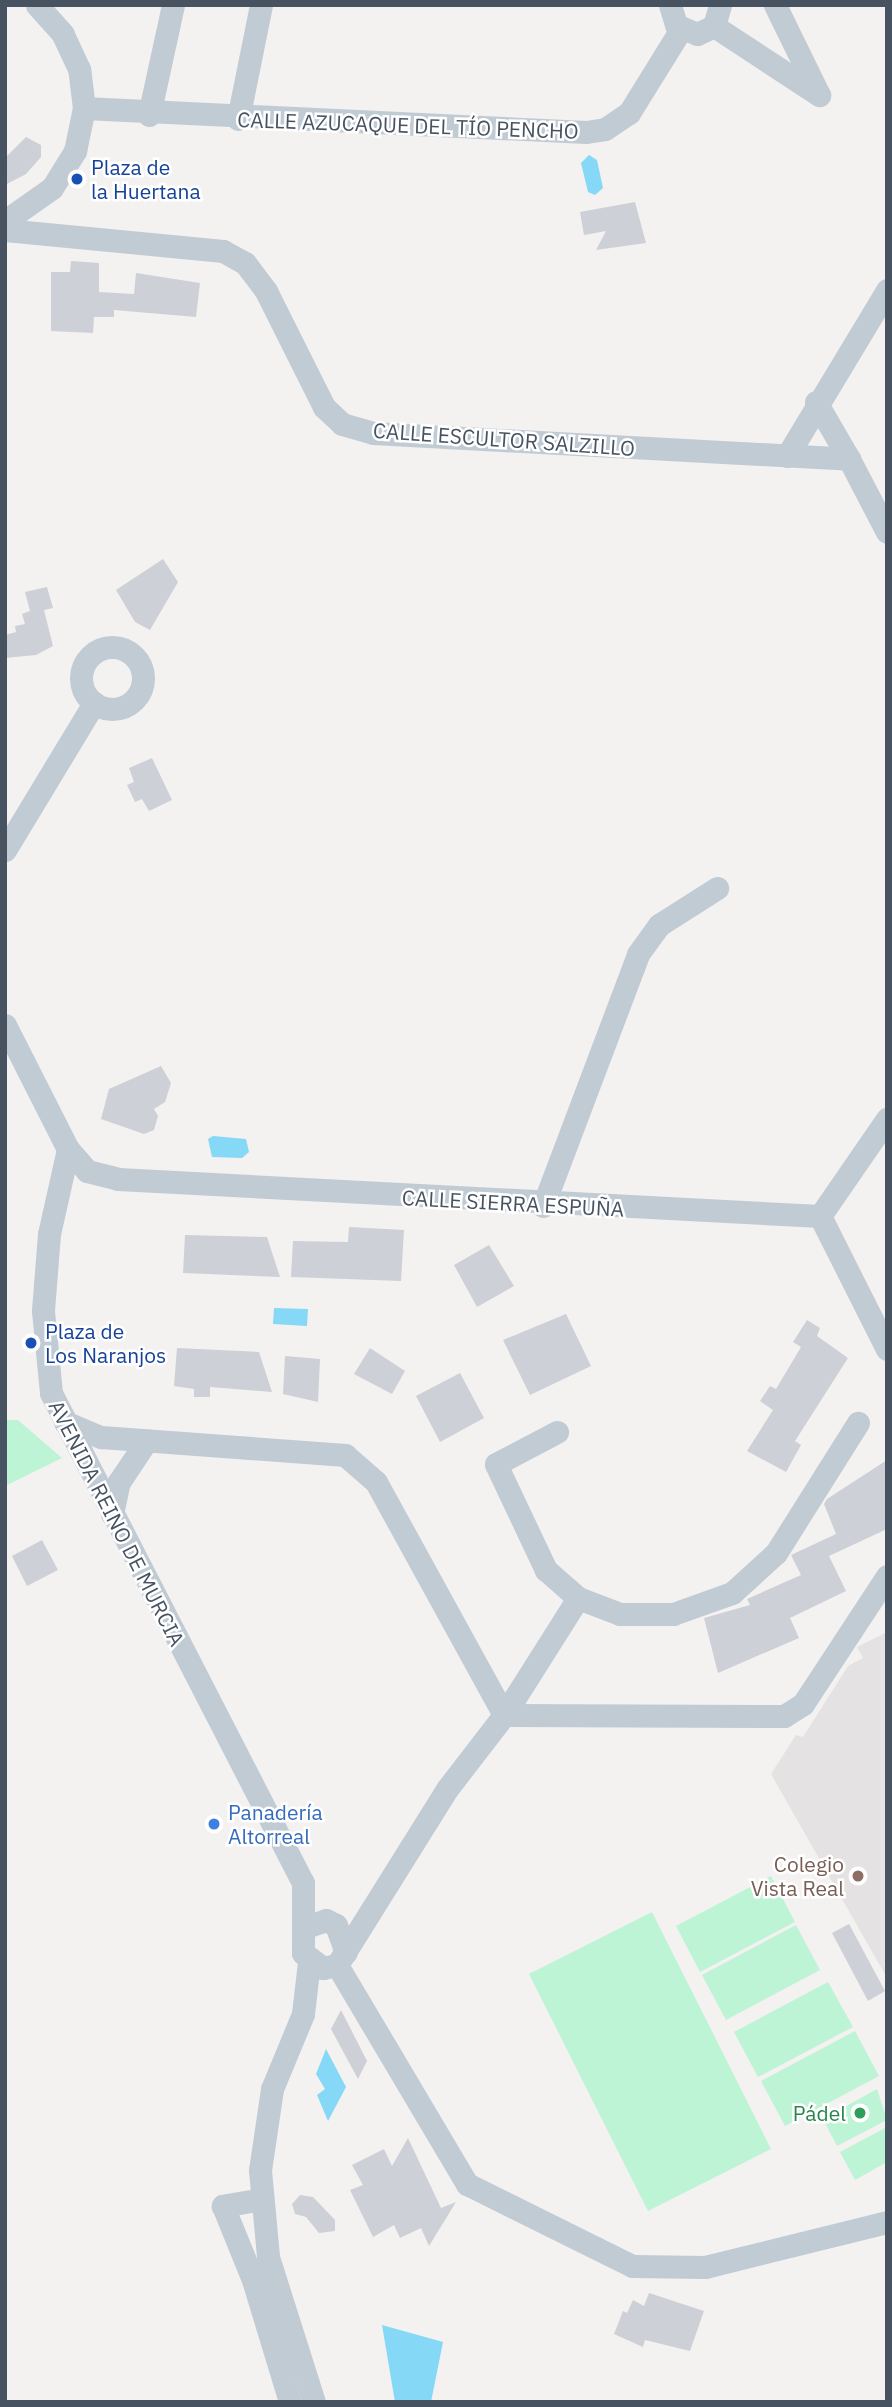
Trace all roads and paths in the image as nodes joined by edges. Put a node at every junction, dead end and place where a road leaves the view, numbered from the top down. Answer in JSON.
{"nodes":[{"id":1,"x":37,"y":5,"type":"edge"},
{"id":2,"x":59,"y":5,"type":"edge"},
{"id":3,"x":173,"y":5,"type":"edge"},
{"id":4,"x":261,"y":5,"type":"edge"},
{"id":5,"x":670,"y":5,"type":"edge"},
{"id":6,"x":775,"y":5,"type":"edge"},
{"id":7,"x":717,"y":15,"type":"edge"},
{"id":8,"x":681,"y":29,"type":"junction"},
{"id":9,"x":63,"y":34,"type":"junction"},
{"id":10,"x":84,"y":108,"type":"junction"},
{"id":11,"x":149,"y":115,"type":"junction"},
{"id":12,"x":238,"y":119,"type":"junction"},
{"id":13,"x":5,"y":221,"type":"edge"},
{"id":14,"x":5,"y":230,"type":"edge"},
{"id":15,"x":887,"y":290,"type":"edge"},
{"id":16,"x":816,"y":402,"type":"junction"},
{"id":17,"x":787,"y":456,"type":"junction"},
{"id":18,"x":849,"y":459,"type":"junction"},
{"id":19,"x":887,"y":532,"type":"edge"},
{"id":20,"x":94,"y":703,"type":"dead end"},
{"id":21,"x":5,"y":850,"type":"edge"},
{"id":22,"x":717,"y":888,"type":"dead end"},
{"id":23,"x":5,"y":1025,"type":"edge"},
{"id":24,"x":887,"y":1119,"type":"edge"},
{"id":25,"x":68,"y":1149,"type":"junction"},
{"id":26,"x":543,"y":1206,"type":"junction"},
{"id":27,"x":821,"y":1216,"type":"junction"},
{"id":28,"x":887,"y":1349,"type":"edge"},
{"id":29,"x":65,"y":1422,"type":"junction"},
{"id":30,"x":858,"y":1423,"type":"dead end"},
{"id":31,"x":557,"y":1432,"type":"dead end"},
{"id":32,"x":147,"y":1440,"type":"junction"},
{"id":33,"x":112,"y":1514,"type":"junction"},
{"id":34,"x":887,"y":1576,"type":"edge"},
{"id":35,"x":578,"y":1598,"type":"junction"},
{"id":36,"x":504,"y":1715,"type":"junction"},
{"id":37,"x":316,"y":1923,"type":"junction"},
{"id":38,"x":342,"y":1959,"type":"junction"},
{"id":39,"x":309,"y":1962,"type":"junction"},
{"id":40,"x":262,"y":2199,"type":"junction"},
{"id":41,"x":887,"y":2222,"type":"edge"},
{"id":42,"x":290,"y":2402,"type":"edge"},
{"id":43,"x":314,"y":2402,"type":"edge"}],
"edges":[{"from":1,"to":9,"type":"street"},
{"from":2,"to":9,"type":"street"},
{"from":3,"to":11,"type":"street"},
{"from":4,"to":12,"type":"street"},
{"from":5,"to":8,"type":"street"},
{"from":6,"to":7,"type":"street"},
{"from":7,"to":8,"type":"street"},
{"from":8,"to":12,"type":"street","name":"CALLE AZUCAQUE DEL TÍO PENCHO"},
{"from":9,"to":10,"type":"street"},
{"from":10,"to":11,"type":"street","name":"CALLE AZUCAQUE DEL TÍO PENCHO"},
{"from":10,"to":13,"type":"street"},
{"from":11,"to":12,"type":"street","name":"CALLE AZUCAQUE DEL TÍO PENCHO"},
{"from":14,"to":17,"type":"street","name":"CALLE ESCULTOR SALZILLO"},
{"from":15,"to":16,"type":"street"},
{"from":16,"to":17,"type":"street"},
{"from":16,"to":18,"type":"street"},
{"from":17,"to":18,"type":"street","name":"CALLE ESCULTOR SALZILLO"},
{"from":18,"to":19,"type":"street"},
{"from":20,"to":21,"type":"street"},
{"from":22,"to":26,"type":"street"},
{"from":23,"to":25,"type":"street"},
{"from":24,"to":27,"type":"street"},
{"from":25,"to":26,"type":"street","name":"CALLE SIERRA ESPUÑA"},
{"from":25,"to":29,"type":"street","name":"AVENIDA REINO DE MURCIA"},
{"from":26,"to":27,"type":"street","name":"CALLE SIERRA ESPUÑA"},
{"from":27,"to":28,"type":"street"},
{"from":29,"to":32,"type":"street"},
{"from":29,"to":33,"type":"street","name":"AVENIDA REINO DE MURCIA"},
{"from":30,"to":35,"type":"street"},
{"from":31,"to":35,"type":"street"},
{"from":32,"to":33,"type":"street"},
{"from":32,"to":36,"type":"street"},
{"from":33,"to":37,"type":"street","name":"AVENIDA REINO DE MURCIA"},
{"from":34,"to":36,"type":"street"},
{"from":35,"to":36,"type":"street"},
{"from":36,"to":38,"type":"street"},
{"from":37,"to":38,"type":"street"},
{"from":37,"to":39,"type":"street","name":"AVENIDA REINO DE MURCIA"},
{"from":38,"to":39,"type":"street"},
{"from":38,"to":41,"type":"street"},
{"from":39,"to":40,"type":"street","name":"AVENIDA REINO DE MURCIA"},
{"from":40,"to":42,"type":"street"},
{"from":40,"to":43,"type":"street","name":"AVENIDA REINO DE MURCIA"}]}
